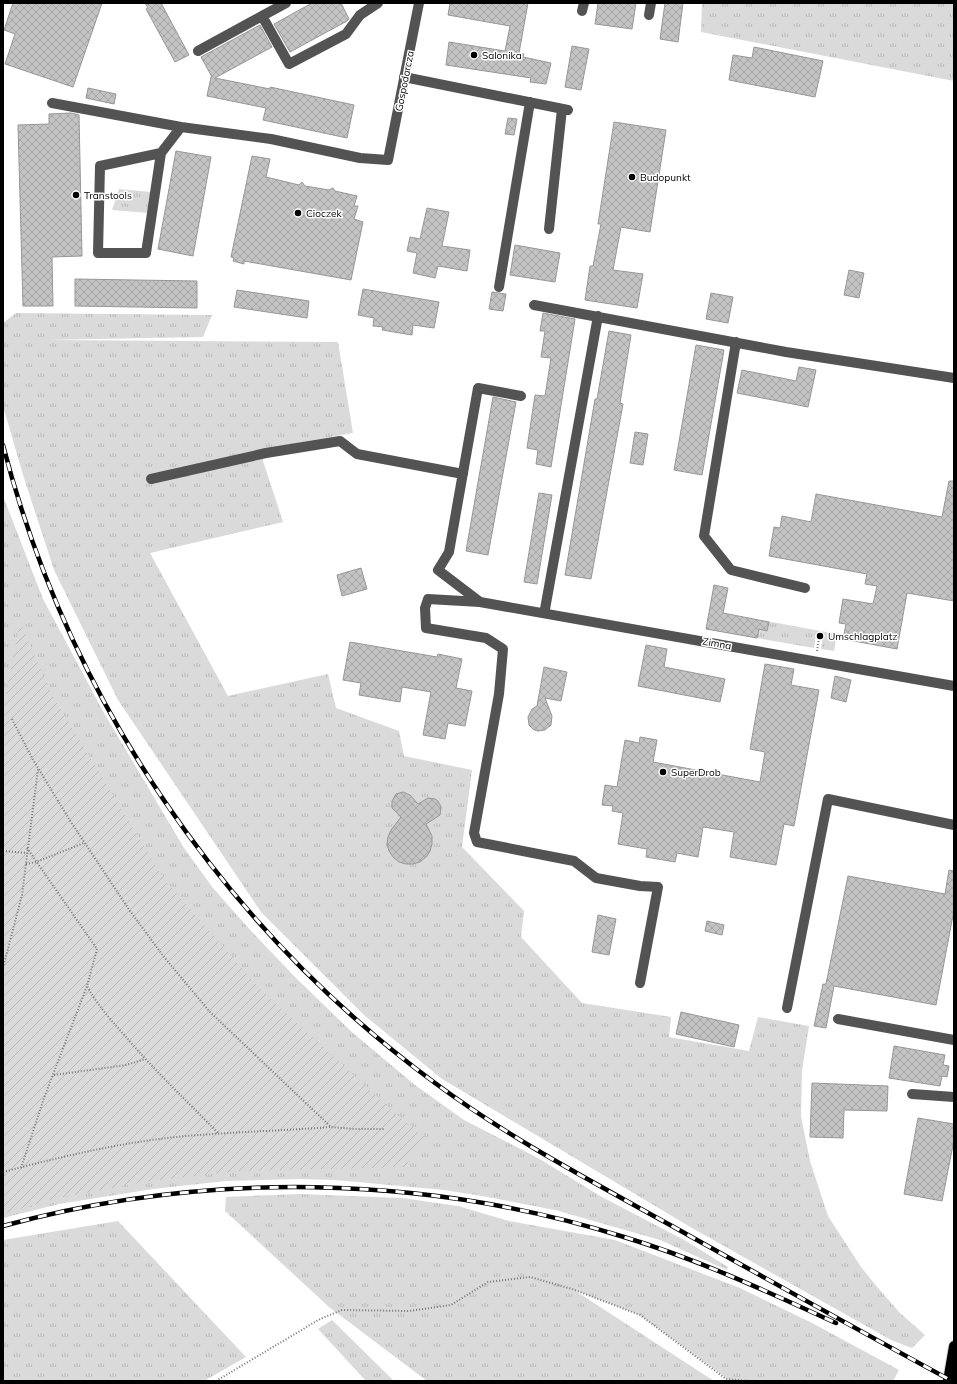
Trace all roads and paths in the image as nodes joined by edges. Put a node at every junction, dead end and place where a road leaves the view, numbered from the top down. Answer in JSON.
{"nodes":[{"id":1,"x":286,"y":3,"type":"edge"},
{"id":2,"x":378,"y":3,"type":"edge"},
{"id":3,"x":419,"y":3,"type":"edge"},
{"id":4,"x":651,"y":3,"type":"edge"},
{"id":5,"x":648,"y":15,"type":"dead end"},
{"id":6,"x":262,"y":16,"type":"junction"},
{"id":7,"x":198,"y":51,"type":"dead end"},
{"id":8,"x":404,"y":77,"type":"junction"},
{"id":9,"x":530,"y":102,"type":"junction"},
{"id":10,"x":52,"y":103,"type":"dead end"},
{"id":11,"x":181,"y":127,"type":"junction"},
{"id":12,"x":161,"y":153,"type":"junction"},
{"id":13,"x":549,"y":229,"type":"dead end"},
{"id":14,"x":499,"y":287,"type":"dead end"},
{"id":15,"x":534,"y":305,"type":"dead end"},
{"id":16,"x":598,"y":316,"type":"junction"},
{"id":17,"x":736,"y":342,"type":"junction"},
{"id":18,"x":954,"y":378,"type":"edge"},
{"id":19,"x":521,"y":396,"type":"dead end"},
{"id":20,"x":463,"y":474,"type":"junction"},
{"id":21,"x":151,"y":479,"type":"dead end"},
{"id":22,"x":805,"y":588,"type":"dead end"},
{"id":23,"x":480,"y":602,"type":"junction"},
{"id":24,"x":545,"y":609,"type":"dead end"},
{"id":25,"x":819,"y":638,"type":"dead end"},
{"id":26,"x":817,"y":651,"type":"dead end"},
{"id":27,"x":954,"y":686,"type":"edge"},
{"id":28,"x":12,"y":719,"type":"dead end"},
{"id":29,"x":38,"y":768,"type":"junction"},
{"id":30,"x":954,"y":825,"type":"edge"},
{"id":31,"x":84,"y":842,"type":"junction"},
{"id":32,"x":27,"y":848,"type":"junction"},
{"id":33,"x":3,"y":851,"type":"edge"},
{"id":34,"x":27,"y":853,"type":"junction"},
{"id":35,"x":36,"y":862,"type":"junction"},
{"id":36,"x":26,"y":864,"type":"junction"},
{"id":37,"x":3,"y":968,"type":"edge"},
{"id":38,"x":640,"y":983,"type":"dead end"},
{"id":39,"x":87,"y":986,"type":"junction"},
{"id":40,"x":786,"y":1008,"type":"dead end"},
{"id":41,"x":838,"y":1019,"type":"dead end"},
{"id":42,"x":954,"y":1040,"type":"edge"},
{"id":43,"x":145,"y":1059,"type":"junction"},
{"id":44,"x":53,"y":1075,"type":"junction"},
{"id":45,"x":912,"y":1094,"type":"dead end"},
{"id":46,"x":954,"y":1097,"type":"edge"},
{"id":47,"x":331,"y":1127,"type":"junction"},
{"id":48,"x":385,"y":1129,"type":"dead end"},
{"id":49,"x":218,"y":1133,"type":"junction"},
{"id":50,"x":20,"y":1168,"type":"junction"},
{"id":51,"x":3,"y":1172,"type":"edge"},
{"id":52,"x":954,"y":1346,"type":"edge"},
{"id":53,"x":216,"y":1381,"type":"edge"},
{"id":54,"x":749,"y":1381,"type":"edge"},
{"id":55,"x":948,"y":1381,"type":"edge"}],
"edges":[{"from":1,"to":6,"type":"street"},
{"from":2,"to":6,"type":"street"},
{"from":3,"to":8,"type":"street","name":"Gospodarcza"},
{"from":4,"to":5,"type":"street"},
{"from":6,"to":7,"type":"street"},
{"from":8,"to":9,"type":"street"},
{"from":8,"to":11,"type":"street","name":"Gospodarcza"},
{"from":9,"to":13,"type":"street"},
{"from":9,"to":14,"type":"street"},
{"from":10,"to":11,"type":"street"},
{"from":11,"to":12,"type":"street"},
{"from":12,"to":12,"type":"street"},
{"from":15,"to":16,"type":"street"},
{"from":16,"to":17,"type":"street"},
{"from":16,"to":24,"type":"street"},
{"from":17,"to":18,"type":"street"},
{"from":17,"to":22,"type":"street"},
{"from":19,"to":20,"type":"street"},
{"from":20,"to":21,"type":"street"},
{"from":20,"to":23,"type":"street"},
{"from":23,"to":27,"type":"street","name":"Zimna"},
{"from":23,"to":38,"type":"street","name":"Zimna"},
{"from":25,"to":26,"type":"path"},
{"from":28,"to":29,"type":"path"},
{"from":29,"to":31,"type":"path"},
{"from":29,"to":32,"type":"path"},
{"from":30,"to":40,"type":"street"},
{"from":31,"to":35,"type":"path"},
{"from":31,"to":47,"type":"path"},
{"from":32,"to":34,"type":"path"},
{"from":32,"to":35,"type":"path"},
{"from":33,"to":34,"type":"path"},
{"from":34,"to":36,"type":"path"},
{"from":35,"to":36,"type":"path"},
{"from":35,"to":39,"type":"path"},
{"from":36,"to":37,"type":"path"},
{"from":39,"to":43,"type":"path"},
{"from":39,"to":44,"type":"path"},
{"from":41,"to":42,"type":"street"},
{"from":43,"to":44,"type":"path"},
{"from":43,"to":49,"type":"path"},
{"from":44,"to":50,"type":"path"},
{"from":45,"to":46,"type":"street"},
{"from":47,"to":48,"type":"path"},
{"from":47,"to":49,"type":"path"},
{"from":49,"to":50,"type":"path"},
{"from":50,"to":51,"type":"path"},
{"from":52,"to":55,"type":"main road"},
{"from":53,"to":54,"type":"path"}]}
